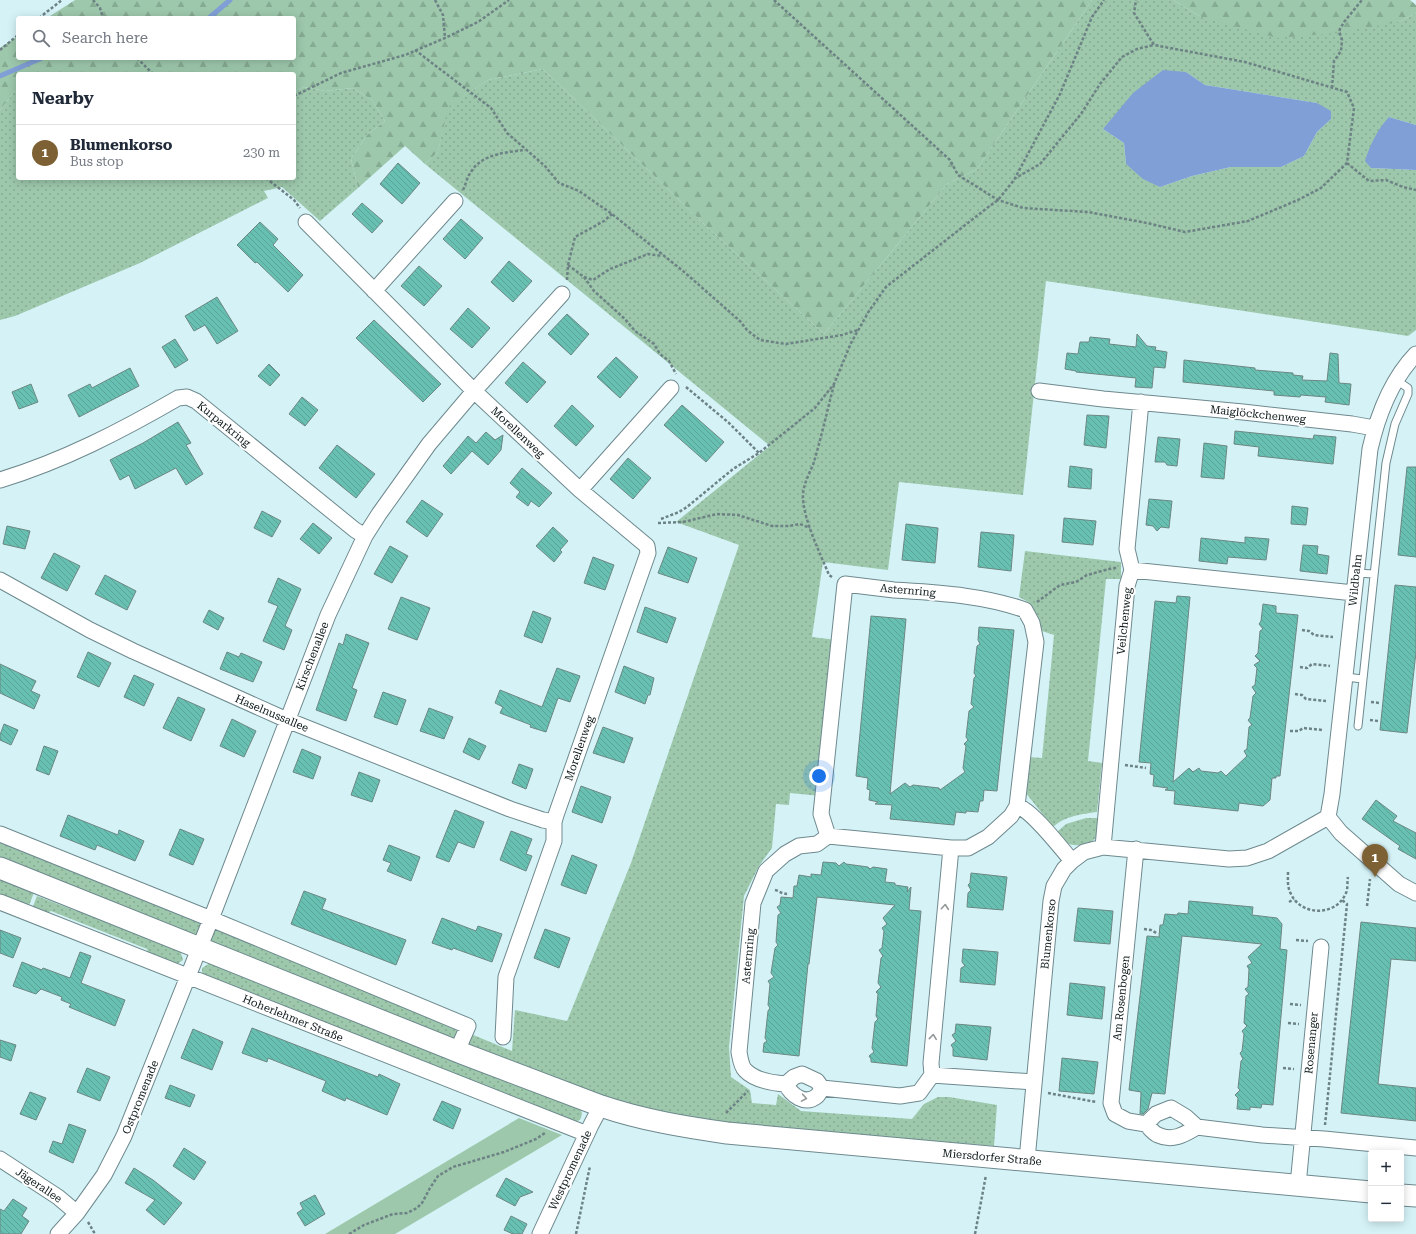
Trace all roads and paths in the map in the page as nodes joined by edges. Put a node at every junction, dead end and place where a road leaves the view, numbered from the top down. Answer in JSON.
{"nodes":[{"id":1,"x":62,"y":0,"type":"edge"},
{"id":2,"x":93,"y":0,"type":"edge"},
{"id":3,"x":434,"y":0,"type":"edge"},
{"id":4,"x":509,"y":0,"type":"edge"},
{"id":5,"x":774,"y":0,"type":"edge"},
{"id":6,"x":1104,"y":0,"type":"edge"},
{"id":7,"x":1136,"y":0,"type":"edge"},
{"id":8,"x":1362,"y":0,"type":"edge"},
{"id":9,"x":42,"y":16,"type":"edge"},
{"id":10,"x":102,"y":16,"type":"edge"},
{"id":11,"x":16,"y":37,"type":"edge"},
{"id":12,"x":446,"y":38,"type":"junction"},
{"id":13,"x":1154,"y":45,"type":"junction"},
{"id":14,"x":0,"y":50,"type":"edge"},
{"id":15,"x":415,"y":50,"type":"junction"},
{"id":16,"x":140,"y":60,"type":"edge"},
{"id":17,"x":151,"y":72,"type":"edge"},
{"id":18,"x":1332,"y":88,"type":"junction"},
{"id":19,"x":296,"y":95,"type":"edge"},
{"id":20,"x":525,"y":150,"type":"junction"},
{"id":21,"x":1347,"y":163,"type":"junction"},
{"id":22,"x":269,"y":180,"type":"edge"},
{"id":23,"x":1014,"y":180,"type":"junction"},
{"id":24,"x":1416,"y":190,"type":"edge"},
{"id":25,"x":998,"y":200,"type":"junction"},
{"id":26,"x":454,"y":201,"type":"joint"},
{"id":27,"x":612,"y":214,"type":"junction"},
{"id":28,"x":306,"y":222,"type":"joint"},
{"id":29,"x":663,"y":256,"type":"junction"},
{"id":30,"x":568,"y":265,"type":"junction"},
{"id":31,"x":584,"y":277,"type":"junction"},
{"id":32,"x":374,"y":291,"type":"junction"},
{"id":33,"x":562,"y":294,"type":"joint"},
{"id":34,"x":859,"y":330,"type":"junction"},
{"id":35,"x":1416,"y":354,"type":"edge"},
{"id":36,"x":1395,"y":380,"type":"junction"},
{"id":37,"x":834,"y":384,"type":"junction"},
{"id":38,"x":678,"y":385,"type":"junction"},
{"id":39,"x":474,"y":391,"type":"junction"},
{"id":40,"x":1039,"y":391,"type":"dead end"},
{"id":41,"x":1141,"y":402,"type":"junction"},
{"id":42,"x":1374,"y":428,"type":"junction"},
{"id":43,"x":758,"y":453,"type":"junction"},
{"id":44,"x":1375,"y":479,"type":"junction"},
{"id":45,"x":0,"y":480,"type":"edge"},
{"id":46,"x":580,"y":490,"type":"junction"},
{"id":47,"x":661,"y":519,"type":"dead end"},
{"id":48,"x":658,"y":522,"type":"dead end"},
{"id":49,"x":810,"y":528,"type":"junction"},
{"id":50,"x":365,"y":536,"type":"junction"},
{"id":51,"x":1132,"y":570,"type":"junction"},
{"id":52,"x":1356,"y":573,"type":"junction"},
{"id":53,"x":1374,"y":574,"type":"junction"},
{"id":54,"x":0,"y":580,"type":"edge"},
{"id":55,"x":845,"y":584,"type":"junction"},
{"id":56,"x":1354,"y":593,"type":"junction"},
{"id":57,"x":1025,"y":610,"type":"junction"},
{"id":58,"x":1302,"y":630,"type":"dead end"},
{"id":59,"x":1333,"y":638,"type":"dead end"},
{"id":60,"x":1330,"y":666,"type":"dead end"},
{"id":61,"x":1300,"y":667,"type":"dead end"},
{"id":62,"x":1345,"y":677,"type":"junction"},
{"id":63,"x":1363,"y":679,"type":"junction"},
{"id":64,"x":1295,"y":694,"type":"dead end"},
{"id":65,"x":1326,"y":701,"type":"dead end"},
{"id":66,"x":287,"y":720,"type":"junction"},
{"id":67,"x":1358,"y":726,"type":"dead end"},
{"id":68,"x":1323,"y":730,"type":"dead end"},
{"id":69,"x":1290,"y":731,"type":"dead end"},
{"id":70,"x":1110,"y":764,"type":"junction"},
{"id":71,"x":1146,"y":768,"type":"dead end"},
{"id":72,"x":1017,"y":806,"type":"junction"},
{"id":73,"x":1328,"y":817,"type":"junction"},
{"id":74,"x":554,"y":822,"type":"junction"},
{"id":75,"x":0,"y":834,"type":"edge"},
{"id":76,"x":828,"y":836,"type":"junction"},
{"id":77,"x":1103,"y":847,"type":"junction"},
{"id":78,"x":951,"y":848,"type":"junction"},
{"id":79,"x":1136,"y":849,"type":"junction"},
{"id":80,"x":1072,"y":861,"type":"junction"},
{"id":81,"x":0,"y":868,"type":"edge"},
{"id":82,"x":1288,"y":872,"type":"dead end"},
{"id":83,"x":1371,"y":872,"type":"dead end"},
{"id":84,"x":1348,"y":877,"type":"dead end"},
{"id":85,"x":1416,"y":893,"type":"edge"},
{"id":86,"x":1294,"y":899,"type":"junction"},
{"id":87,"x":1342,"y":900,"type":"junction"},
{"id":88,"x":0,"y":902,"type":"edge"},
{"id":89,"x":1288,"y":902,"type":"dead end"},
{"id":90,"x":1367,"y":906,"type":"dead end"},
{"id":91,"x":211,"y":919,"type":"junction"},
{"id":92,"x":199,"y":947,"type":"junction"},
{"id":93,"x":1321,"y":947,"type":"dead end"},
{"id":94,"x":188,"y":976,"type":"junction"},
{"id":95,"x":503,"y":1038,"type":"dead end"},
{"id":96,"x":457,"y":1051,"type":"junction"},
{"id":97,"x":932,"y":1075,"type":"junction"},
{"id":98,"x":760,"y":1080,"type":"junction"},
{"id":99,"x":786,"y":1084,"type":"junction"},
{"id":100,"x":1038,"y":1087,"type":"junction"},
{"id":101,"x":822,"y":1088,"type":"junction"},
{"id":102,"x":1111,"y":1104,"type":"junction"},
{"id":103,"x":608,"y":1109,"type":"junction"},
{"id":104,"x":726,"y":1113,"type":"dead end"},
{"id":105,"x":553,"y":1121,"type":"junction"},
{"id":106,"x":1146,"y":1124,"type":"junction"},
{"id":107,"x":1198,"y":1126,"type":"junction"},
{"id":108,"x":587,"y":1134,"type":"junction"},
{"id":109,"x":1302,"y":1138,"type":"junction"},
{"id":110,"x":1324,"y":1139,"type":"junction"},
{"id":111,"x":1416,"y":1148,"type":"edge"},
{"id":112,"x":989,"y":1157,"type":"junction"},
{"id":113,"x":0,"y":1159,"type":"edge"},
{"id":114,"x":592,"y":1159,"type":"dead end"},
{"id":115,"x":1027,"y":1160,"type":"junction"},
{"id":116,"x":1298,"y":1185,"type":"junction"},
{"id":117,"x":1368,"y":1192,"type":"edge"},
{"id":118,"x":1404,"y":1195,"type":"edge"},
{"id":119,"x":1416,"y":1196,"type":"edge"},
{"id":120,"x":78,"y":1213,"type":"junction"},
{"id":121,"x":58,"y":1234,"type":"edge"},
{"id":122,"x":348,"y":1234,"type":"edge"},
{"id":123,"x":540,"y":1234,"type":"edge"},
{"id":124,"x":576,"y":1234,"type":"edge"},
{"id":125,"x":975,"y":1234,"type":"edge"}],
"edges":[{"from":1,"to":9,"type":"path"},
{"from":2,"to":10,"type":"path"},
{"from":3,"to":12,"type":"path"},
{"from":4,"to":12,"type":"path"},
{"from":5,"to":25,"type":"path"},
{"from":6,"to":23,"type":"path"},
{"from":7,"to":13,"type":"path"},
{"from":8,"to":18,"type":"path"},
{"from":11,"to":14,"type":"path"},
{"from":12,"to":15,"type":"path"},
{"from":13,"to":18,"type":"path"},
{"from":13,"to":23,"type":"path"},
{"from":15,"to":19,"type":"path"},
{"from":15,"to":20,"type":"path"},
{"from":16,"to":17,"type":"path"},
{"from":18,"to":21,"type":"path"},
{"from":20,"to":26,"type":"path"},
{"from":20,"to":27,"type":"path"},
{"from":21,"to":24,"type":"path"},
{"from":21,"to":25,"type":"path"},
{"from":22,"to":28,"type":"path"},
{"from":23,"to":25,"type":"path"},
{"from":25,"to":34,"type":"path"},
{"from":26,"to":32,"type":"street"},
{"from":27,"to":29,"type":"path"},
{"from":27,"to":30,"type":"path"},
{"from":28,"to":32,"type":"street","name":"Morellenweg"},
{"from":29,"to":31,"type":"path"},
{"from":29,"to":34,"type":"path"},
{"from":30,"to":31,"type":"path"},
{"from":30,"to":33,"type":"path"},
{"from":31,"to":38,"type":"path"},
{"from":32,"to":39,"type":"street","name":"Morellenweg"},
{"from":33,"to":39,"type":"street"},
{"from":34,"to":37,"type":"path"},
{"from":35,"to":36,"type":"street","name":"Wildbahn"},
{"from":36,"to":42,"type":"street","name":"Wildbahn"},
{"from":36,"to":44,"type":"lane"},
{"from":37,"to":43,"type":"path"},
{"from":37,"to":49,"type":"path"},
{"from":38,"to":43,"type":"path"},
{"from":38,"to":46,"type":"street"},
{"from":39,"to":46,"type":"street","name":"Morellenweg"},
{"from":39,"to":50,"type":"street","name":"Kirschenallee"},
{"from":40,"to":41,"type":"street","name":"Maiglöckchenweg"},
{"from":41,"to":42,"type":"street","name":"Maiglöckchenweg"},
{"from":41,"to":51,"type":"street"},
{"from":42,"to":44,"type":"street","name":"Wildbahn"},
{"from":43,"to":47,"type":"path"},
{"from":44,"to":52,"type":"street","name":"Wildbahn"},
{"from":44,"to":53,"type":"lane"},
{"from":45,"to":50,"type":"street","name":"Kurparkring"},
{"from":46,"to":74,"type":"street","name":"Morellenweg"},
{"from":48,"to":49,"type":"path"},
{"from":49,"to":55,"type":"path"},
{"from":50,"to":66,"type":"street","name":"Kirschenallee"},
{"from":51,"to":56,"type":"street"},
{"from":51,"to":57,"type":"path"},
{"from":51,"to":70,"type":"street","name":"Veilchenweg"},
{"from":52,"to":53,"type":"lane"},
{"from":52,"to":56,"type":"street","name":"Wildbahn"},
{"from":53,"to":63,"type":"lane"},
{"from":54,"to":66,"type":"street","name":"Haselnussallee"},
{"from":55,"to":57,"type":"street","name":"Asternring"},
{"from":55,"to":76,"type":"street"},
{"from":56,"to":62,"type":"street","name":"Wildbahn"},
{"from":57,"to":72,"type":"street"},
{"from":58,"to":59,"type":"path"},
{"from":60,"to":61,"type":"path"},
{"from":62,"to":63,"type":"lane"},
{"from":62,"to":73,"type":"street","name":"Wildbahn"},
{"from":63,"to":67,"type":"lane"},
{"from":64,"to":65,"type":"path"},
{"from":66,"to":74,"type":"street","name":"Haselnussallee"},
{"from":66,"to":91,"type":"street","name":"Kirschenallee"},
{"from":68,"to":69,"type":"path"},
{"from":70,"to":71,"type":"path"},
{"from":70,"to":77,"type":"street","name":"Veilchenweg"},
{"from":72,"to":78,"type":"street"},
{"from":72,"to":80,"type":"street"},
{"from":73,"to":79,"type":"street","name":"Blumenkorso"},
{"from":73,"to":85,"type":"street"},
{"from":74,"to":95,"type":"street","name":"Morellenweg"},
{"from":75,"to":91,"type":"street"},
{"from":76,"to":78,"type":"street"},
{"from":76,"to":98,"type":"street","name":"Asternring"},
{"from":77,"to":79,"type":"street","name":"Blumenkorso"},
{"from":77,"to":80,"type":"street","name":"Blumenkorso"},
{"from":97,"to":78,"type":"street","one_way":true},
{"from":79,"to":102,"type":"street","name":"Am Rosenbogen"},
{"from":80,"to":100,"type":"street","name":"Blumenkorso"},
{"from":81,"to":92,"type":"street"},
{"from":82,"to":86,"type":"path"},
{"from":83,"to":90,"type":"path"},
{"from":84,"to":87,"type":"path"},
{"from":86,"to":87,"type":"path"},
{"from":86,"to":89,"type":"path"},
{"from":87,"to":110,"type":"path"},
{"from":88,"to":94,"type":"street","name":"Hoherlehmer Straße"},
{"from":91,"to":92,"type":"street","name":"Kirschenallee"},
{"from":91,"to":96,"type":"street"},
{"from":92,"to":94,"type":"street","name":"Ostpromenade"},
{"from":92,"to":96,"type":"street"},
{"from":93,"to":109,"type":"street","name":"Rosenanger"},
{"from":94,"to":105,"type":"street","name":"Hoherlehmer Straße"},
{"from":94,"to":120,"type":"street","name":"Ostpromenade"},
{"from":96,"to":103,"type":"street"},
{"from":97,"to":100,"type":"street"},
{"from":97,"to":101,"type":"street"},
{"from":98,"to":99,"type":"street","name":"Asternring"},
{"from":98,"to":104,"type":"path"},
{"from":99,"to":101,"type":"street"},
{"from":99,"to":101,"type":"street","one_way":true},
{"from":100,"to":102,"type":"path"},
{"from":100,"to":115,"type":"street","name":"Blumenkorso"},
{"from":102,"to":106,"type":"street"},
{"from":103,"to":108,"type":"street","name":"Westpromenade"},
{"from":103,"to":112,"type":"street","name":"Miersdorfer Straße"},
{"from":105,"to":108,"type":"street","name":"Hoherlehmer Straße"},
{"from":105,"to":122,"type":"path"},
{"from":106,"to":107,"type":"street"},
{"from":106,"to":107,"type":"street"},
{"from":107,"to":109,"type":"street"},
{"from":108,"to":123,"type":"street","name":"Westpromenade"},
{"from":109,"to":110,"type":"street"},
{"from":109,"to":116,"type":"street","name":"Rosenanger"},
{"from":110,"to":111,"type":"street"},
{"from":112,"to":115,"type":"street","name":"Miersdorfer Straße"},
{"from":112,"to":125,"type":"path"},
{"from":113,"to":120,"type":"street","name":"Jägerallee"},
{"from":114,"to":124,"type":"path"},
{"from":115,"to":116,"type":"street","name":"Miersdorfer Straße"},
{"from":116,"to":117,"type":"street","name":"Miersdorfer Straße"},
{"from":118,"to":119,"type":"street"},
{"from":120,"to":121,"type":"street","name":"Ostpromenade"}]}
